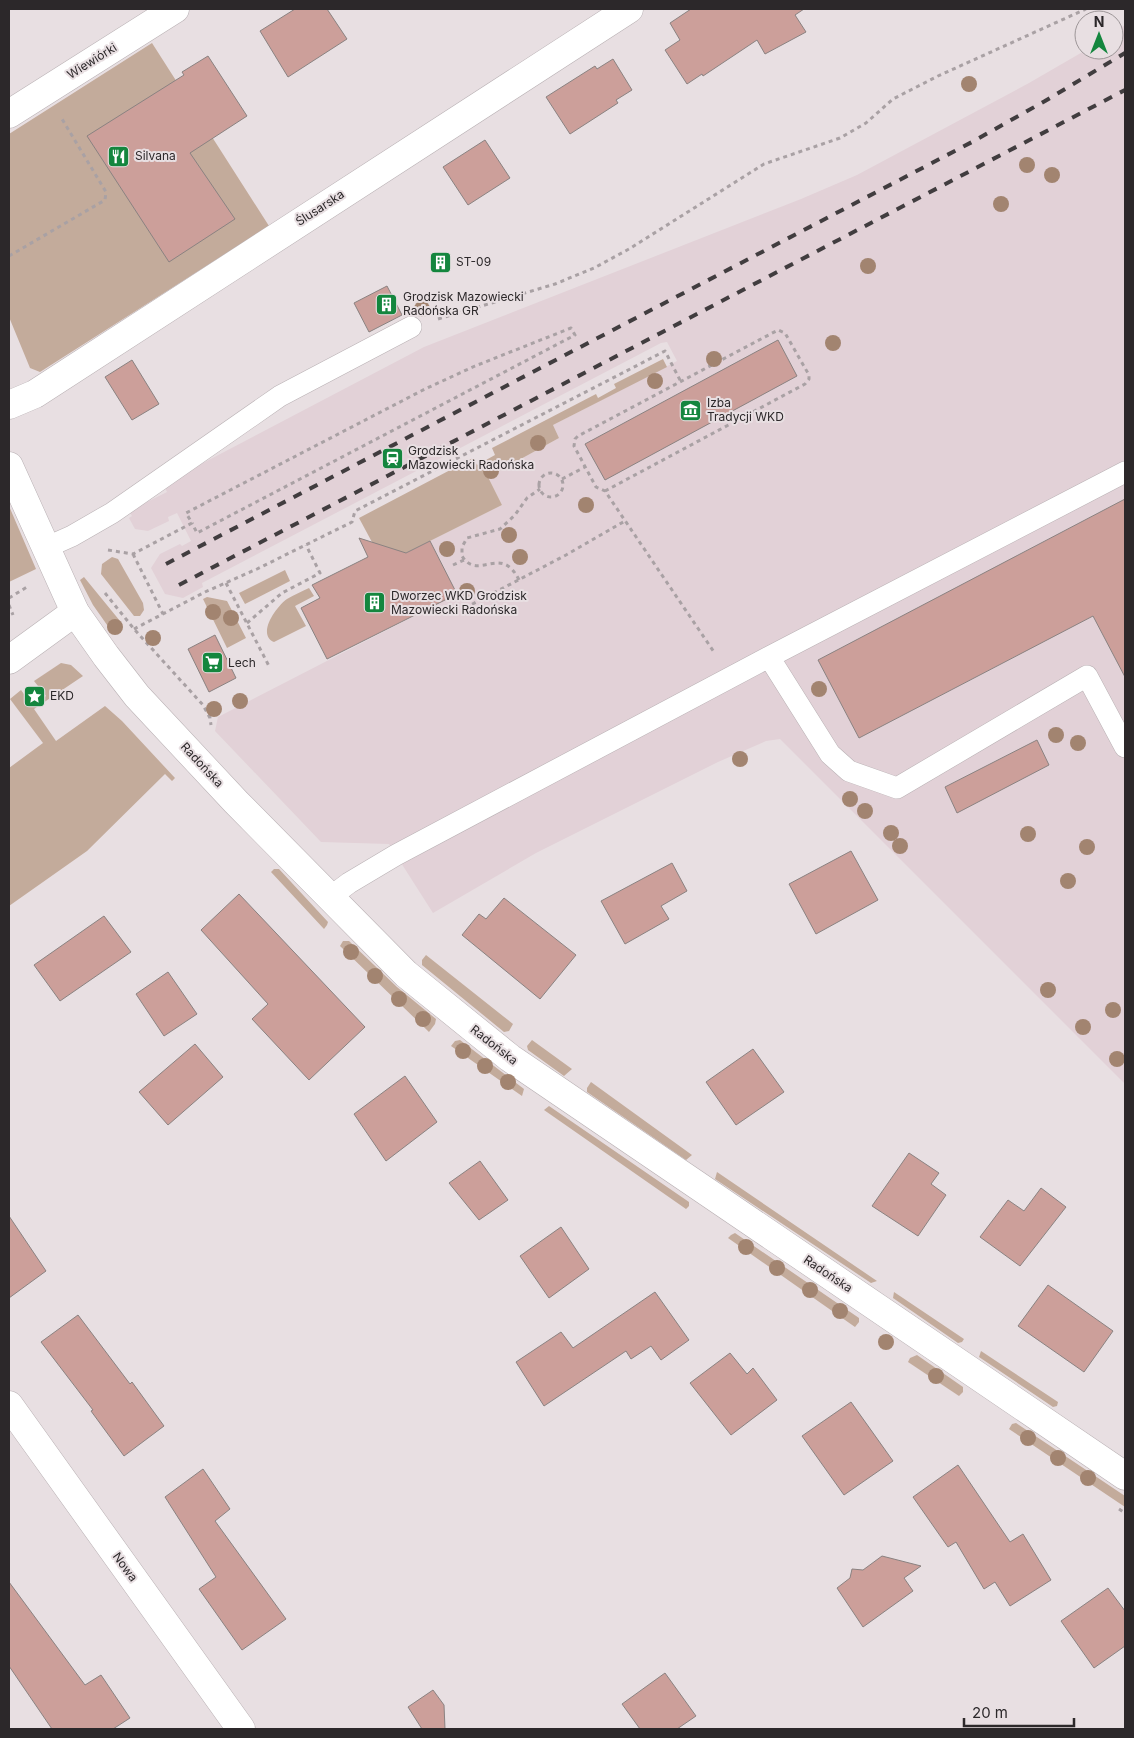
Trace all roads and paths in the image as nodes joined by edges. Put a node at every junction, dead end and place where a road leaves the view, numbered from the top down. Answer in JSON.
{"nodes":[{"id":1,"x":175,"y":9,"type":"edge"},
{"id":2,"x":629,"y":9,"type":"edge"},
{"id":3,"x":1086,"y":9,"type":"edge"},
{"id":4,"x":45,"y":91,"type":"junction"},
{"id":5,"x":9,"y":114,"type":"edge"},
{"id":6,"x":9,"y":256,"type":"edge"},
{"id":7,"x":411,"y":327,"type":"joint"},
{"id":8,"x":681,"y":382,"type":"junction"},
{"id":9,"x":9,"y":405,"type":"edge"},
{"id":10,"x":9,"y":466,"type":"edge"},
{"id":11,"x":586,"y":467,"type":"junction"},
{"id":12,"x":1125,"y":472,"type":"edge"},
{"id":13,"x":562,"y":479,"type":"junction"},
{"id":14,"x":540,"y":489,"type":"junction"},
{"id":15,"x":605,"y":491,"type":"junction"},
{"id":16,"x":625,"y":521,"type":"junction"},
{"id":17,"x":192,"y":523,"type":"junction"},
{"id":18,"x":306,"y":545,"type":"junction"},
{"id":19,"x":45,"y":548,"type":"junction"},
{"id":20,"x":100,"y":549,"type":"dead end"},
{"id":21,"x":133,"y":554,"type":"junction"},
{"id":22,"x":464,"y":560,"type":"junction"},
{"id":23,"x":453,"y":565,"type":"dead end"},
{"id":24,"x":519,"y":580,"type":"junction"},
{"id":25,"x":226,"y":583,"type":"junction"},
{"id":26,"x":32,"y":584,"type":"dead end"},
{"id":27,"x":100,"y":587,"type":"dead end"},
{"id":28,"x":9,"y":598,"type":"edge"},
{"id":29,"x":466,"y":608,"type":"dead end"},
{"id":30,"x":75,"y":612,"type":"junction"},
{"id":31,"x":164,"y":614,"type":"junction"},
{"id":32,"x":247,"y":622,"type":"junction"},
{"id":33,"x":134,"y":629,"type":"junction"},
{"id":34,"x":769,"y":657,"type":"junction"},
{"id":35,"x":9,"y":660,"type":"edge"},
{"id":36,"x":270,"y":668,"type":"dead end"},
{"id":37,"x":730,"y":678,"type":"junction"},
{"id":38,"x":211,"y":726,"type":"dead end"},
{"id":39,"x":1125,"y":748,"type":"edge"},
{"id":40,"x":329,"y":898,"type":"junction"},
{"id":41,"x":9,"y":1405,"type":"edge"},
{"id":42,"x":1125,"y":1476,"type":"edge"},
{"id":43,"x":241,"y":1729,"type":"edge"}],
"edges":[{"from":1,"to":4,"type":"street","name":"Wiewiórki"},
{"from":2,"to":9,"type":"street","name":"Ślusarska"},
{"from":3,"to":7,"type":"path"},
{"from":4,"to":5,"type":"street","name":"Wiewiórki"},
{"from":4,"to":6,"type":"path"},
{"from":7,"to":19,"type":"lane"},
{"from":8,"to":11,"type":"path"},
{"from":8,"to":15,"type":"path"},
{"from":8,"to":18,"type":"path"},
{"from":10,"to":19,"type":"street","name":"Radońska"},
{"from":11,"to":13,"type":"path"},
{"from":11,"to":15,"type":"path"},
{"from":12,"to":34,"type":"lane"},
{"from":13,"to":14,"type":"path"},
{"from":13,"to":14,"type":"path"},
{"from":14,"to":22,"type":"path"},
{"from":15,"to":16,"type":"path"},
{"from":16,"to":24,"type":"path"},
{"from":16,"to":37,"type":"path"},
{"from":17,"to":17,"type":"path"},
{"from":17,"to":21,"type":"path"},
{"from":18,"to":25,"type":"path"},
{"from":18,"to":32,"type":"path"},
{"from":19,"to":30,"type":"street","name":"Radońska"},
{"from":20,"to":21,"type":"path"},
{"from":21,"to":31,"type":"path"},
{"from":22,"to":23,"type":"path"},
{"from":22,"to":24,"type":"path"},
{"from":24,"to":29,"type":"path"},
{"from":25,"to":31,"type":"path"},
{"from":25,"to":32,"type":"path"},
{"from":26,"to":28,"type":"path"},
{"from":27,"to":33,"type":"path"},
{"from":30,"to":35,"type":"street"},
{"from":30,"to":40,"type":"street","name":"Radońska"},
{"from":31,"to":33,"type":"path"},
{"from":32,"to":36,"type":"path"},
{"from":33,"to":38,"type":"path"},
{"from":34,"to":37,"type":"lane"},
{"from":34,"to":39,"type":"lane"},
{"from":37,"to":40,"type":"lane"},
{"from":40,"to":42,"type":"street","name":"Radońska"},
{"from":41,"to":43,"type":"street","name":"Nowa"}]}
